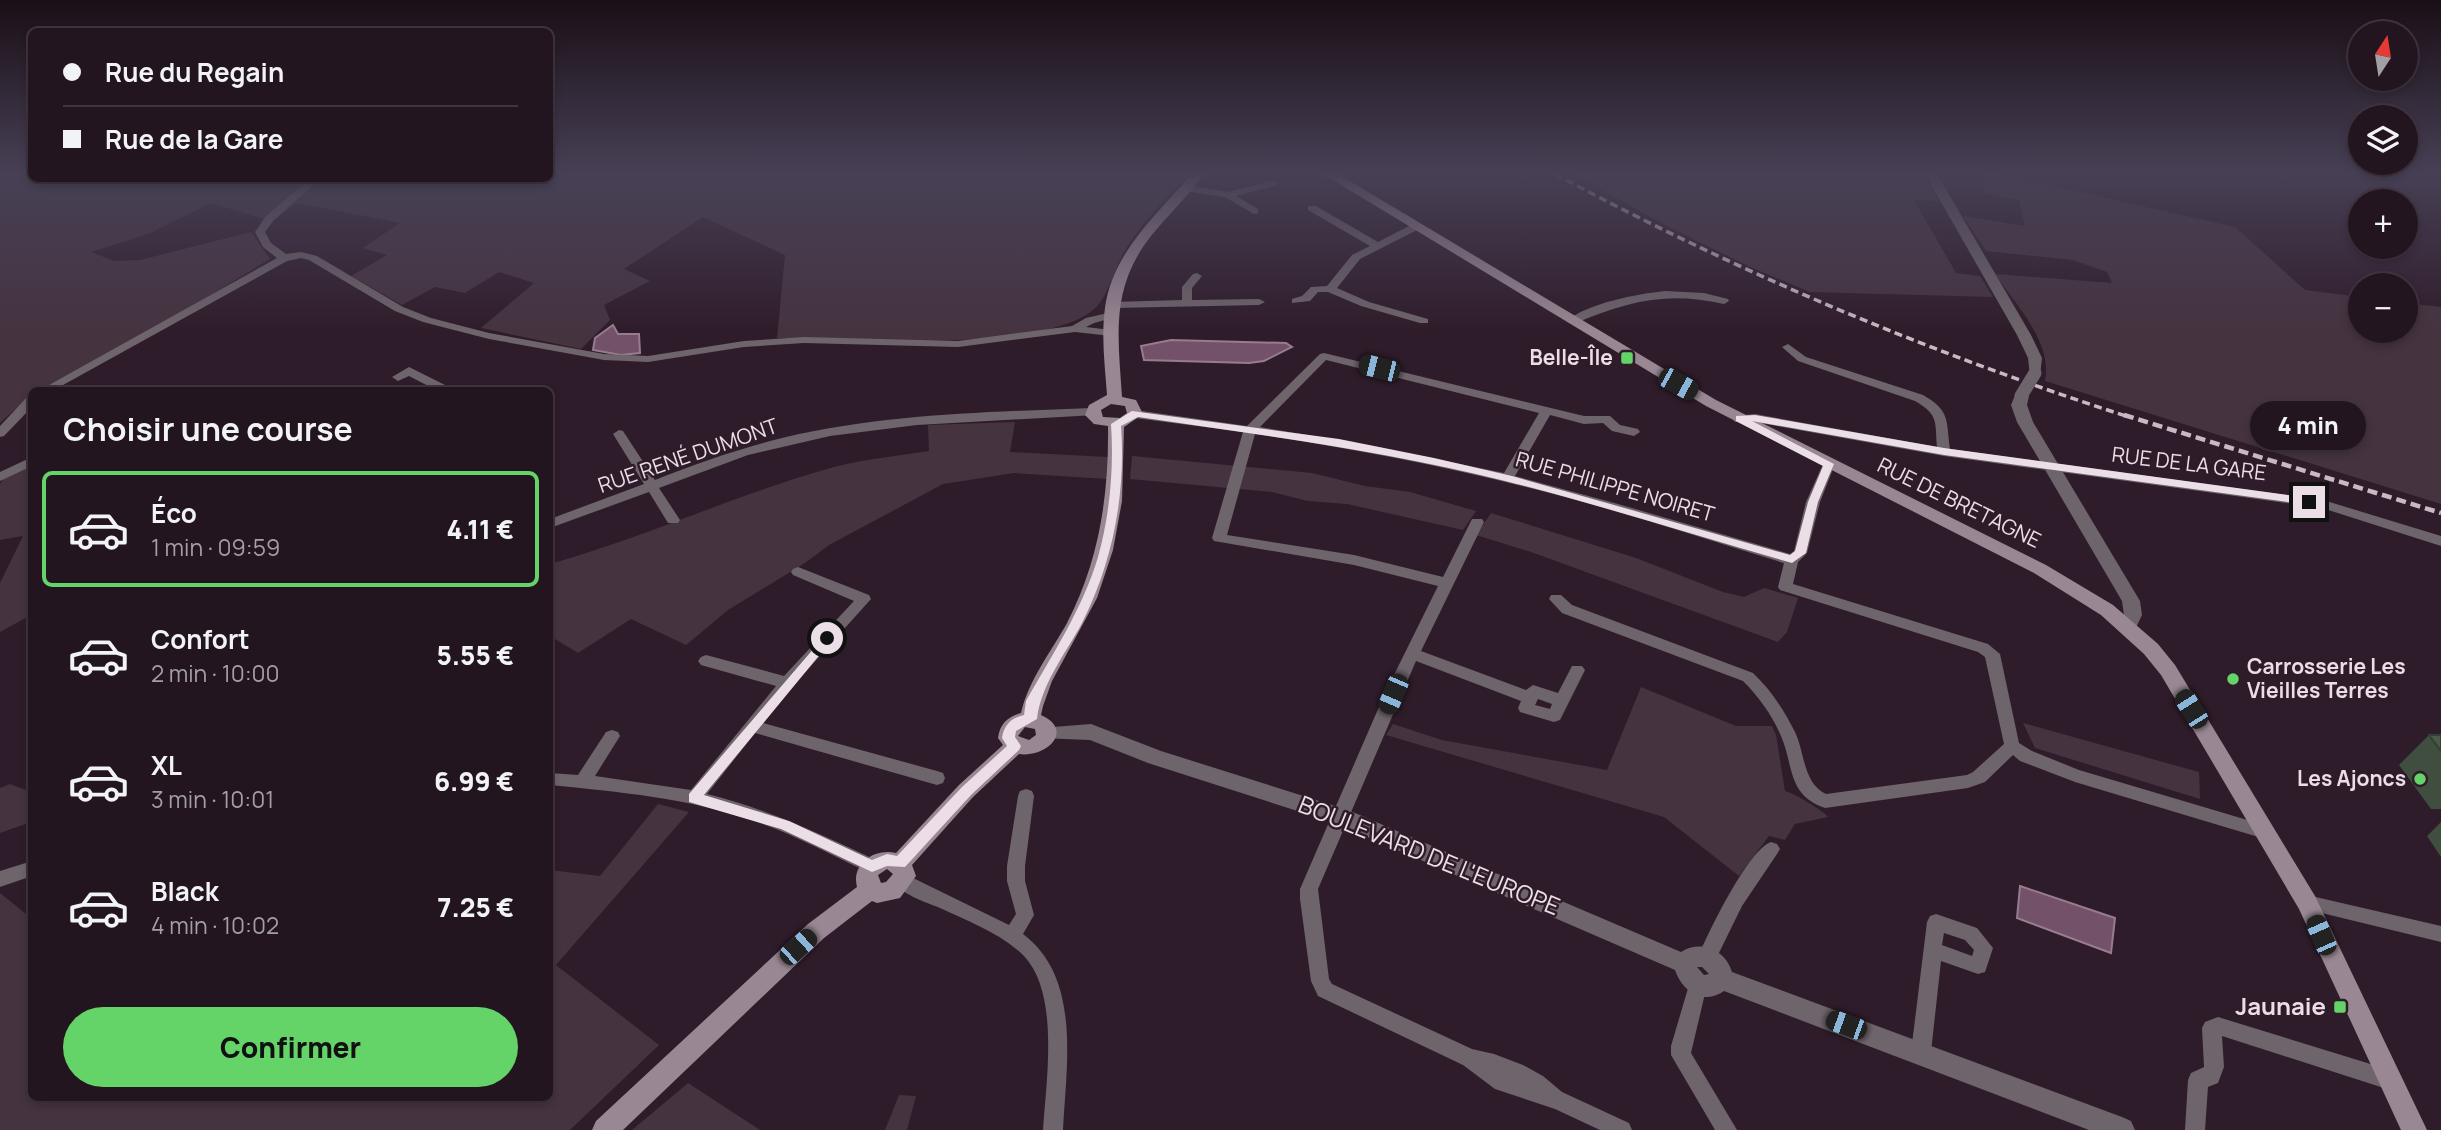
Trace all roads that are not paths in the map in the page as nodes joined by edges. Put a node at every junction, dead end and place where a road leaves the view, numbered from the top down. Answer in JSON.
{"nodes":[{"id":1,"x":264,"y":227,"type":"edge"},
{"id":2,"x":1156,"y":227,"type":"edge"},
{"id":3,"x":1345,"y":227,"type":"edge"},
{"id":4,"x":1415,"y":227,"type":"joint"},
{"id":5,"x":1961,"y":227,"type":"edge"},
{"id":6,"x":1377,"y":245,"type":"junction"},
{"id":7,"x":284,"y":258,"type":"junction"},
{"id":8,"x":1197,"y":276,"type":"dead end"},
{"id":9,"x":1330,"y":289,"type":"junction"},
{"id":10,"x":1296,"y":301,"type":"dead end"},
{"id":11,"x":1724,"y":301,"type":"dead end"},
{"id":12,"x":1259,"y":302,"type":"dead end"},
{"id":13,"x":1187,"y":303,"type":"junction"},
{"id":14,"x":1112,"y":310,"type":"junction"},
{"id":15,"x":1424,"y":321,"type":"dead end"},
{"id":16,"x":1572,"y":321,"type":"junction"},
{"id":17,"x":1075,"y":329,"type":"junction"},
{"id":18,"x":1111,"y":333,"type":"junction"},
{"id":19,"x":1788,"y":347,"type":"dead end"},
{"id":20,"x":398,"y":377,"type":"dead end"},
{"id":21,"x":51,"y":387,"type":"edge"},
{"id":22,"x":439,"y":387,"type":"edge"},
{"id":23,"x":1115,"y":399,"type":"junction"},
{"id":24,"x":28,"y":403,"type":"edge"},
{"id":25,"x":1546,"y":411,"type":"junction"},
{"id":26,"x":1092,"y":412,"type":"junction"},
{"id":27,"x":1135,"y":414,"type":"junction"},
{"id":28,"x":1740,"y":419,"type":"junction"},
{"id":29,"x":1116,"y":424,"type":"junction"},
{"id":30,"x":1250,"y":430,"type":"junction"},
{"id":31,"x":1634,"y":432,"type":"dead end"},
{"id":32,"x":0,"y":433,"type":"edge"},
{"id":33,"x":619,"y":434,"type":"dead end"},
{"id":34,"x":1944,"y":452,"type":"junction"},
{"id":35,"x":28,"y":463,"type":"edge"},
{"id":36,"x":1829,"y":464,"type":"junction"},
{"id":37,"x":2052,"y":467,"type":"junction"},
{"id":38,"x":0,"y":477,"type":"edge"},
{"id":39,"x":1508,"y":478,"type":"junction"},
{"id":40,"x":652,"y":487,"type":"junction"},
{"id":41,"x":673,"y":520,"type":"dead end"},
{"id":42,"x":1477,"y":522,"type":"dead end"},
{"id":43,"x":553,"y":523,"type":"edge"},
{"id":44,"x":2441,"y":541,"type":"edge"},
{"id":45,"x":1792,"y":560,"type":"junction"},
{"id":46,"x":798,"y":572,"type":"dead end"},
{"id":47,"x":1446,"y":583,"type":"junction"},
{"id":48,"x":2121,"y":587,"type":"junction"},
{"id":49,"x":1556,"y":599,"type":"dead end"},
{"id":50,"x":2107,"y":610,"type":"junction"},
{"id":51,"x":2129,"y":627,"type":"junction"},
{"id":52,"x":1412,"y":654,"type":"junction"},
{"id":53,"x":706,"y":661,"type":"dead end"},
{"id":54,"x":1577,"y":670,"type":"dead end"},
{"id":55,"x":787,"y":683,"type":"junction"},
{"id":56,"x":751,"y":726,"type":"junction"},
{"id":57,"x":1039,"y":726,"type":"junction"},
{"id":58,"x":612,"y":736,"type":"dead end"},
{"id":59,"x":2012,"y":746,"type":"junction"},
{"id":60,"x":937,"y":778,"type":"dead end"},
{"id":61,"x":553,"y":779,"type":"edge"},
{"id":62,"x":583,"y":781,"type":"junction"},
{"id":63,"x":1026,"y":796,"type":"dead end"},
{"id":64,"x":694,"y":798,"type":"junction"},
{"id":65,"x":1342,"y":816,"type":"junction"},
{"id":66,"x":2265,"y":832,"type":"junction"},
{"id":67,"x":1771,"y":849,"type":"dead end"},
{"id":68,"x":28,"y":869,"type":"edge"},
{"id":69,"x":901,"y":872,"type":"junction"},
{"id":70,"x":871,"y":878,"type":"junction"},
{"id":71,"x":0,"y":879,"type":"edge"},
{"id":72,"x":2307,"y":904,"type":"junction"},
{"id":73,"x":2441,"y":934,"type":"edge"},
{"id":74,"x":1012,"y":937,"type":"junction"},
{"id":75,"x":1932,"y":950,"type":"dead end"},
{"id":76,"x":1696,"y":961,"type":"junction"},
{"id":77,"x":1709,"y":982,"type":"junction"},
{"id":78,"x":1922,"y":1052,"type":"junction"},
{"id":79,"x":2390,"y":1080,"type":"junction"},
{"id":80,"x":605,"y":1130,"type":"edge"},
{"id":81,"x":1053,"y":1130,"type":"edge"},
{"id":82,"x":1622,"y":1130,"type":"edge"},
{"id":83,"x":1727,"y":1130,"type":"edge"},
{"id":84,"x":2122,"y":1130,"type":"edge"},
{"id":85,"x":2196,"y":1130,"type":"edge"},
{"id":86,"x":2414,"y":1130,"type":"edge"}],
"edges":[{"from":1,"to":7,"type":"street"},
{"from":2,"to":14,"type":"main road"},
{"from":3,"to":6,"type":"street"},
{"from":4,"to":6,"type":"street"},
{"from":4,"to":16,"type":"main road","name":"RUE DE BRETAGNE"},
{"from":5,"to":37,"type":"street","bridge":true},
{"from":6,"to":9,"type":"street"},
{"from":7,"to":17,"type":"street"},
{"from":7,"to":21,"type":"street"},
{"from":8,"to":13,"type":"street"},
{"from":9,"to":10,"type":"street"},
{"from":9,"to":15,"type":"street"},
{"from":11,"to":16,"type":"street"},
{"from":12,"to":13,"type":"street"},
{"from":13,"to":14,"type":"street"},
{"from":14,"to":17,"type":"street"},
{"from":14,"to":18,"type":"main road"},
{"from":16,"to":28,"type":"main road","name":"RUE DE BRETAGNE"},
{"from":17,"to":18,"type":"street"},
{"from":18,"to":23,"type":"main road"},
{"from":19,"to":34,"type":"street"},
{"from":20,"to":22,"type":"street"},
{"from":23,"to":26,"type":"main road"},
{"from":23,"to":27,"type":"main road"},
{"from":24,"to":32,"type":"street"},
{"from":25,"to":30,"type":"street"},
{"from":25,"to":31,"type":"street"},
{"from":25,"to":39,"type":"street"},
{"from":26,"to":29,"type":"main road"},
{"from":26,"to":40,"type":"street","name":"RUE RENÉ DUMONT"},
{"from":27,"to":29,"type":"main road"},
{"from":27,"to":30,"type":"street","name":"RUE PHILIPPE NOIRET"},
{"from":28,"to":34,"type":"street","name":"RUE DE LA GARE"},
{"from":28,"to":36,"type":"main road","name":"RUE DE BRETAGNE"},
{"from":29,"to":57,"type":"main road"},
{"from":30,"to":39,"type":"street","name":"RUE PHILIPPE NOIRET"},
{"from":30,"to":47,"type":"street"},
{"from":33,"to":40,"type":"street"},
{"from":34,"to":37,"type":"street","name":"RUE DE LA GARE"},
{"from":35,"to":38,"type":"street"},
{"from":36,"to":45,"type":"street"},
{"from":36,"to":50,"type":"main road","name":"RUE DE BRETAGNE"},
{"from":37,"to":44,"type":"street","name":"RUE DE LA GARE"},
{"from":37,"to":48,"type":"street"},
{"from":39,"to":45,"type":"street","name":"RUE PHILIPPE NOIRET"},
{"from":40,"to":41,"type":"street"},
{"from":40,"to":43,"type":"street","name":"RUE RENÉ DUMONT"},
{"from":42,"to":47,"type":"street"},
{"from":45,"to":59,"type":"street"},
{"from":46,"to":55,"type":"street"},
{"from":47,"to":52,"type":"street"},
{"from":48,"to":50,"type":"street"},
{"from":48,"to":51,"type":"street"},
{"from":49,"to":59,"type":"street"},
{"from":50,"to":51,"type":"main road","name":"RUE DE BRETAGNE"},
{"from":51,"to":66,"type":"main road","name":"RUE DE BRETAGNE"},
{"from":52,"to":54,"type":"street"},
{"from":52,"to":65,"type":"street"},
{"from":53,"to":55,"type":"street"},
{"from":55,"to":56,"type":"street"},
{"from":56,"to":60,"type":"street"},
{"from":56,"to":64,"type":"street"},
{"from":57,"to":65,"type":"street","name":"BOULEVARD DE L'EUROPE"},
{"from":57,"to":69,"type":"main road"},
{"from":58,"to":62,"type":"street"},
{"from":59,"to":66,"type":"street"},
{"from":61,"to":62,"type":"street"},
{"from":62,"to":64,"type":"street"},
{"from":63,"to":74,"type":"street"},
{"from":64,"to":70,"type":"street"},
{"from":65,"to":76,"type":"street","name":"BOULEVARD DE L'EUROPE"},
{"from":65,"to":82,"type":"street"},
{"from":66,"to":72,"type":"main road","name":"RUE DE BRETAGNE"},
{"from":67,"to":76,"type":"street"},
{"from":68,"to":71,"type":"street"},
{"from":69,"to":70,"type":"main road"},
{"from":69,"to":74,"type":"street"},
{"from":70,"to":80,"type":"main road"},
{"from":72,"to":73,"type":"street"},
{"from":72,"to":79,"type":"main road","name":"RUE DE BRETAGNE"},
{"from":74,"to":81,"type":"street"},
{"from":75,"to":78,"type":"street"},
{"from":76,"to":77,"type":"street"},
{"from":77,"to":78,"type":"street"},
{"from":77,"to":83,"type":"street"},
{"from":78,"to":84,"type":"street"},
{"from":79,"to":85,"type":"street"},
{"from":79,"to":86,"type":"main road","name":"RUE DE BRETAGNE"}]}
